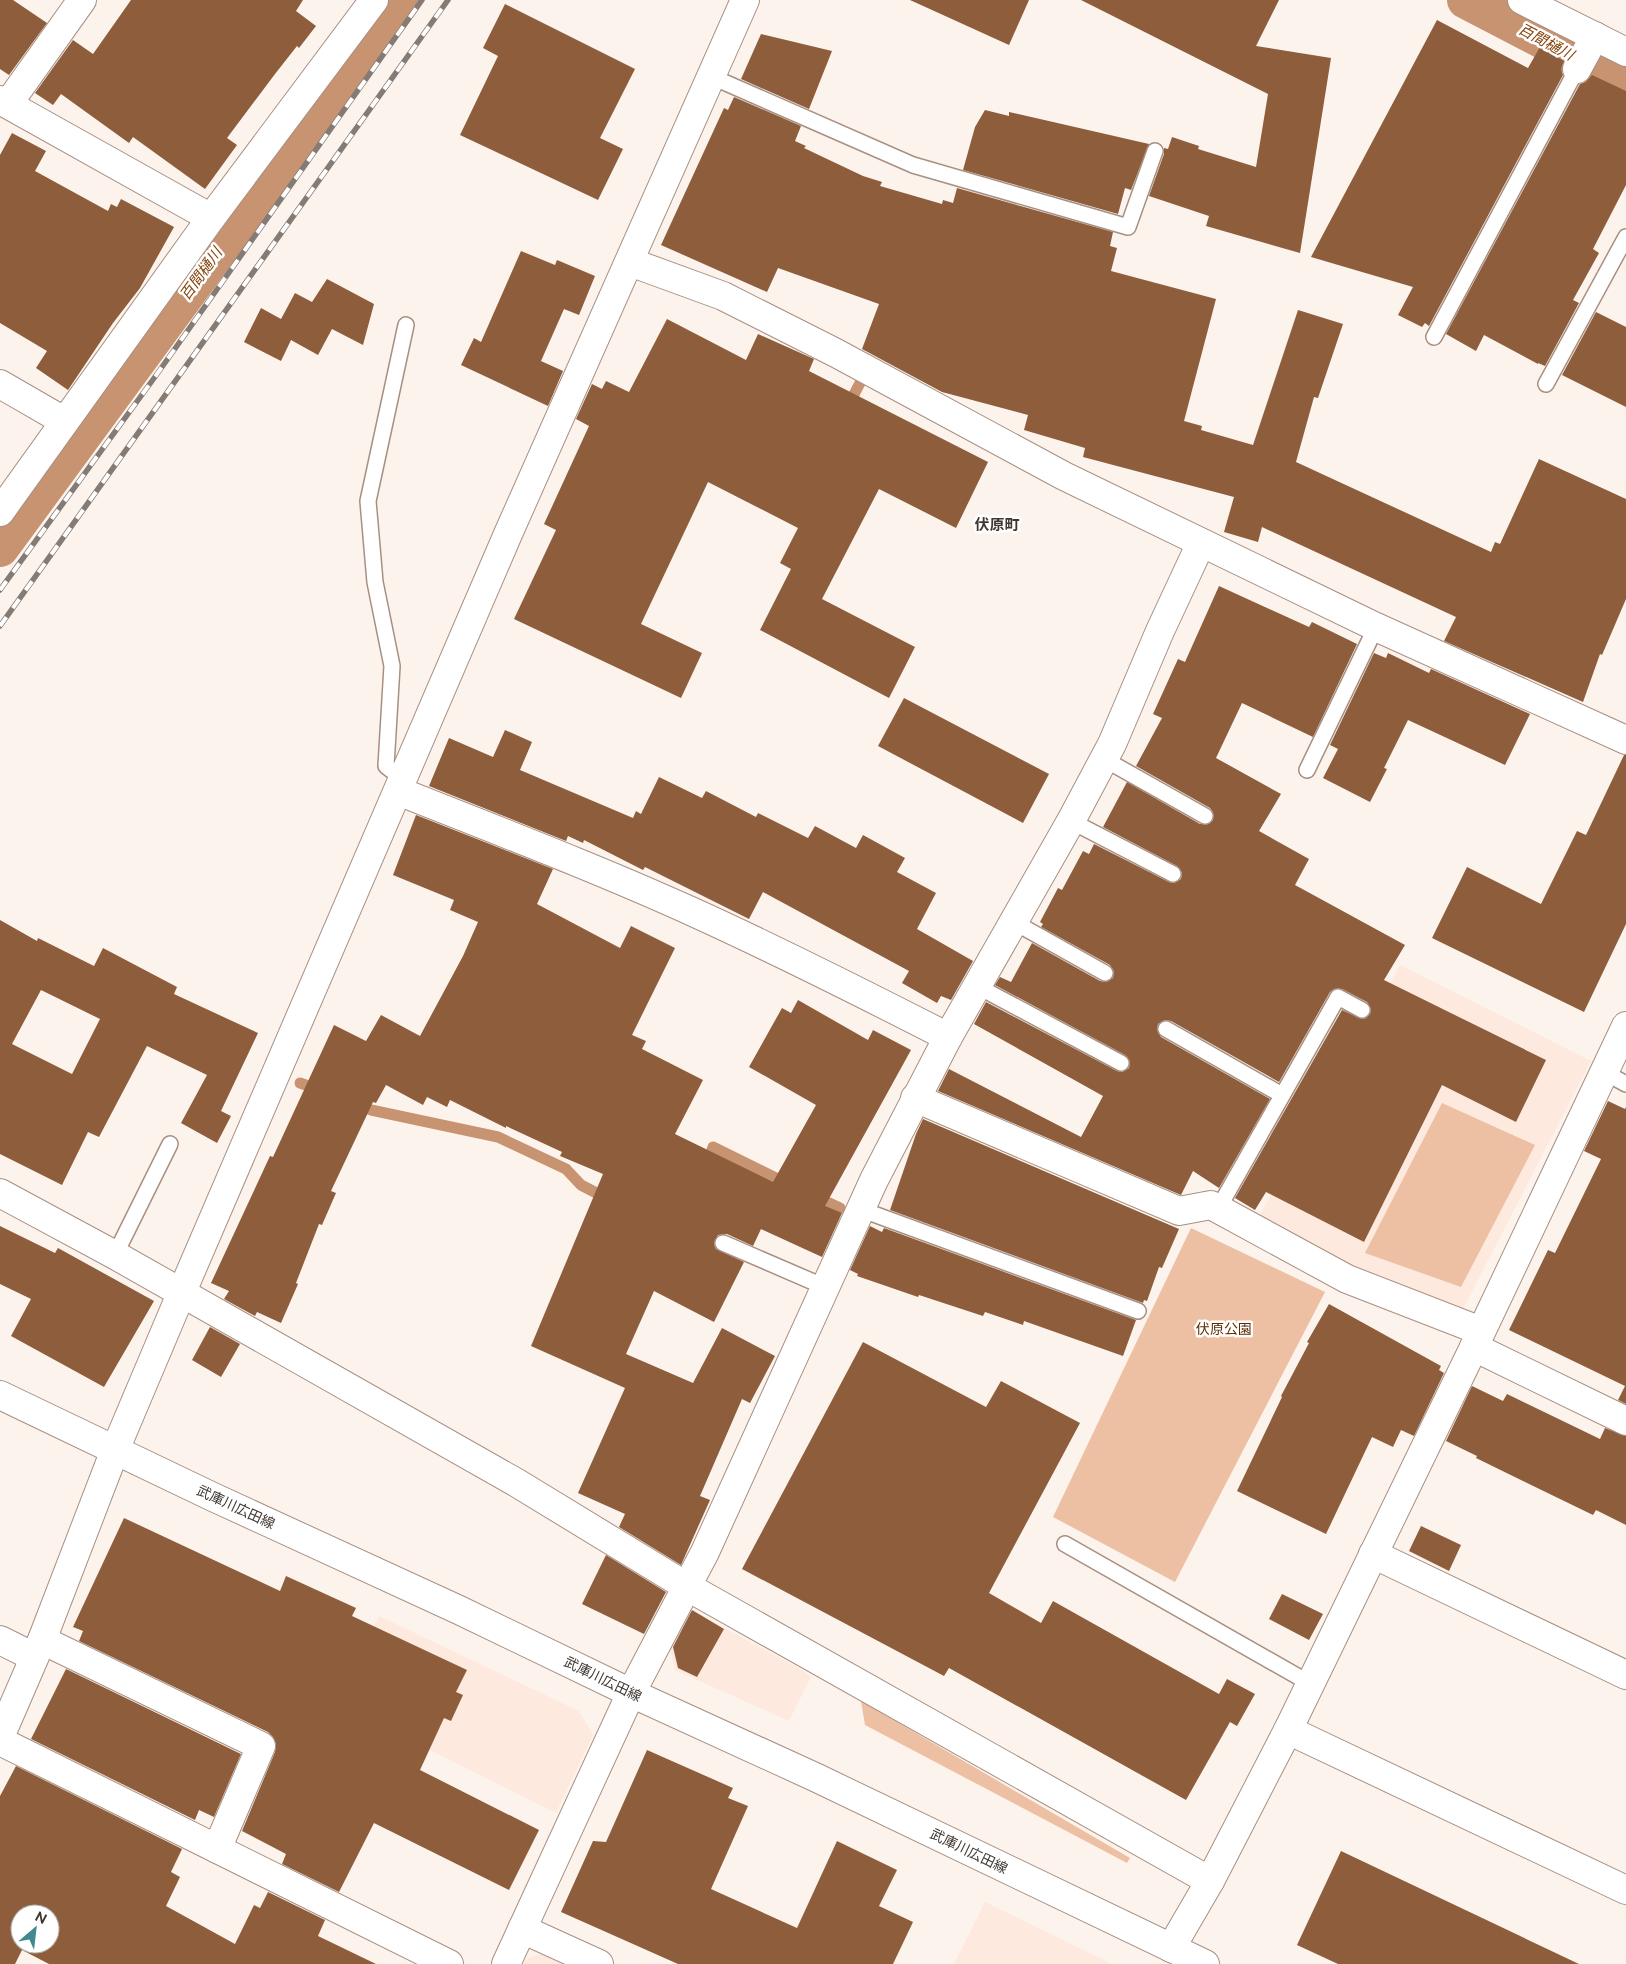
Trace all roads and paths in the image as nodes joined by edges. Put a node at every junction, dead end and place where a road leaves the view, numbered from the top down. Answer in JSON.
{"nodes":[{"id":1,"x":82,"y":0,"type":"edge"},
{"id":2,"x":374,"y":0,"type":"edge"},
{"id":3,"x":745,"y":0,"type":"edge"},
{"id":4,"x":1522,"y":0,"type":"edge"},
{"id":5,"x":1586,"y":52,"type":"junction"},
{"id":6,"x":1626,"y":52,"type":"edge"},
{"id":7,"x":710,"y":76,"type":"junction"},
{"id":8,"x":4,"y":102,"type":"edge"},
{"id":9,"x":1155,"y":152,"type":"dead end"},
{"id":10,"x":211,"y":218,"type":"junction"},
{"id":11,"x":1626,"y":237,"type":"edge"},
{"id":12,"x":630,"y":262,"type":"junction"},
{"id":13,"x":406,"y":325,"type":"dead end"},
{"id":14,"x":1434,"y":337,"type":"dead end"},
{"id":15,"x":0,"y":384,"type":"edge"},
{"id":16,"x":1546,"y":384,"type":"dead end"},
{"id":17,"x":64,"y":421,"type":"junction"},
{"id":18,"x":0,"y":512,"type":"edge"},
{"id":19,"x":1201,"y":543,"type":"junction"},
{"id":20,"x":1376,"y":627,"type":"junction"},
{"id":21,"x":1626,"y":740,"type":"edge"},
{"id":22,"x":1104,"y":759,"type":"junction"},
{"id":23,"x":1306,"y":770,"type":"dead end"},
{"id":24,"x":400,"y":785,"type":"junction"},
{"id":25,"x":1205,"y":816,"type":"dead end"},
{"id":26,"x":1071,"y":821,"type":"junction"},
{"id":27,"x":1173,"y":874,"type":"dead end"},
{"id":28,"x":1014,"y":922,"type":"junction"},
{"id":29,"x":1105,"y":973,"type":"dead end"},
{"id":30,"x":977,"y":986,"type":"junction"},
{"id":31,"x":1362,"y":1010,"type":"dead end"},
{"id":32,"x":1626,"y":1026,"type":"edge"},
{"id":33,"x":1166,"y":1029,"type":"dead end"},
{"id":34,"x":948,"y":1037,"type":"junction"},
{"id":35,"x":1121,"y":1063,"type":"dead end"},
{"id":36,"x":1615,"y":1078,"type":"edge"},
{"id":37,"x":1282,"y":1095,"type":"junction"},
{"id":38,"x":915,"y":1098,"type":"junction"},
{"id":39,"x":170,"y":1144,"type":"dead end"},
{"id":40,"x":0,"y":1193,"type":"edge"},
{"id":41,"x":860,"y":1209,"type":"junction"},
{"id":42,"x":1218,"y":1209,"type":"junction"},
{"id":43,"x":722,"y":1243,"type":"dead end"},
{"id":44,"x":115,"y":1256,"type":"junction"},
{"id":45,"x":825,"y":1287,"type":"junction"},
{"id":46,"x":181,"y":1294,"type":"junction"},
{"id":47,"x":1138,"y":1311,"type":"dead end"},
{"id":48,"x":1477,"y":1339,"type":"junction"},
{"id":49,"x":0,"y":1395,"type":"edge"},
{"id":50,"x":1626,"y":1421,"type":"edge"},
{"id":51,"x":115,"y":1450,"type":"junction"},
{"id":52,"x":1065,"y":1544,"type":"dead end"},
{"id":53,"x":1373,"y":1554,"type":"junction"},
{"id":54,"x":686,"y":1586,"type":"junction"},
{"id":55,"x":0,"y":1640,"type":"edge"},
{"id":56,"x":38,"y":1648,"type":"junction"},
{"id":57,"x":1626,"y":1674,"type":"edge"},
{"id":58,"x":1310,"y":1684,"type":"junction"},
{"id":59,"x":631,"y":1693,"type":"junction"},
{"id":60,"x":1288,"y":1730,"type":"junction"},
{"id":61,"x":0,"y":1737,"type":"edge"},
{"id":62,"x":0,"y":1741,"type":"edge"},
{"id":63,"x":217,"y":1849,"type":"junction"},
{"id":64,"x":1210,"y":1881,"type":"junction"},
{"id":65,"x":1626,"y":1890,"type":"edge"},
{"id":66,"x":522,"y":1929,"type":"junction"},
{"id":67,"x":1167,"y":1956,"type":"edge"},
{"id":68,"x":449,"y":1964,"type":"edge"},
{"id":69,"x":506,"y":1964,"type":"edge"},
{"id":70,"x":599,"y":1964,"type":"edge"},
{"id":71,"x":1205,"y":1964,"type":"edge"}],
"edges":[{"from":1,"to":8,"type":"street"},
{"from":2,"to":10,"type":"street"},
{"from":3,"to":7,"type":"street"},
{"from":4,"to":5,"type":"street"},
{"from":5,"to":6,"type":"street"},
{"from":5,"to":14,"type":"lane"},
{"from":7,"to":9,"type":"lane"},
{"from":7,"to":12,"type":"street"},
{"from":8,"to":10,"type":"street"},
{"from":10,"to":17,"type":"street"},
{"from":11,"to":16,"type":"lane"},
{"from":12,"to":19,"type":"street"},
{"from":12,"to":24,"type":"street"},
{"from":13,"to":24,"type":"lane"},
{"from":15,"to":17,"type":"street"},
{"from":17,"to":18,"type":"street"},
{"from":19,"to":20,"type":"street"},
{"from":19,"to":22,"type":"street"},
{"from":20,"to":21,"type":"street"},
{"from":20,"to":23,"type":"lane"},
{"from":22,"to":25,"type":"lane"},
{"from":22,"to":26,"type":"street"},
{"from":24,"to":34,"type":"street"},
{"from":24,"to":46,"type":"street"},
{"from":26,"to":27,"type":"lane"},
{"from":26,"to":28,"type":"street"},
{"from":28,"to":29,"type":"lane"},
{"from":28,"to":30,"type":"street"},
{"from":30,"to":34,"type":"street"},
{"from":30,"to":35,"type":"lane"},
{"from":31,"to":37,"type":"lane"},
{"from":32,"to":36,"type":"street"},
{"from":33,"to":37,"type":"lane"},
{"from":34,"to":38,"type":"street"},
{"from":36,"to":48,"type":"street"},
{"from":37,"to":42,"type":"lane"},
{"from":38,"to":41,"type":"street"},
{"from":38,"to":42,"type":"street"},
{"from":39,"to":44,"type":"lane"},
{"from":40,"to":44,"type":"street"},
{"from":41,"to":45,"type":"street"},
{"from":41,"to":47,"type":"lane"},
{"from":42,"to":48,"type":"street"},
{"from":43,"to":45,"type":"lane"},
{"from":44,"to":46,"type":"street"},
{"from":45,"to":54,"type":"street"},
{"from":46,"to":51,"type":"street"},
{"from":46,"to":54,"type":"street"},
{"from":48,"to":50,"type":"street"},
{"from":48,"to":53,"type":"street"},
{"from":49,"to":51,"type":"street","name":"武庫川広田線"},
{"from":51,"to":56,"type":"street"},
{"from":51,"to":59,"type":"street","name":"武庫川広田線"},
{"from":52,"to":58,"type":"lane"},
{"from":53,"to":57,"type":"street"},
{"from":53,"to":58,"type":"street"},
{"from":54,"to":59,"type":"street"},
{"from":54,"to":64,"type":"street"},
{"from":55,"to":56,"type":"street"},
{"from":56,"to":61,"type":"street"},
{"from":56,"to":63,"type":"street"},
{"from":58,"to":60,"type":"street"},
{"from":59,"to":66,"type":"street"},
{"from":59,"to":67,"type":"street","name":"武庫川広田線"},
{"from":60,"to":64,"type":"street"},
{"from":60,"to":65,"type":"street"},
{"from":62,"to":63,"type":"street"},
{"from":63,"to":68,"type":"street"},
{"from":64,"to":67,"type":"street"},
{"from":66,"to":69,"type":"street"},
{"from":66,"to":70,"type":"street"},
{"from":67,"to":71,"type":"street","name":"武庫川広田線"}]}
